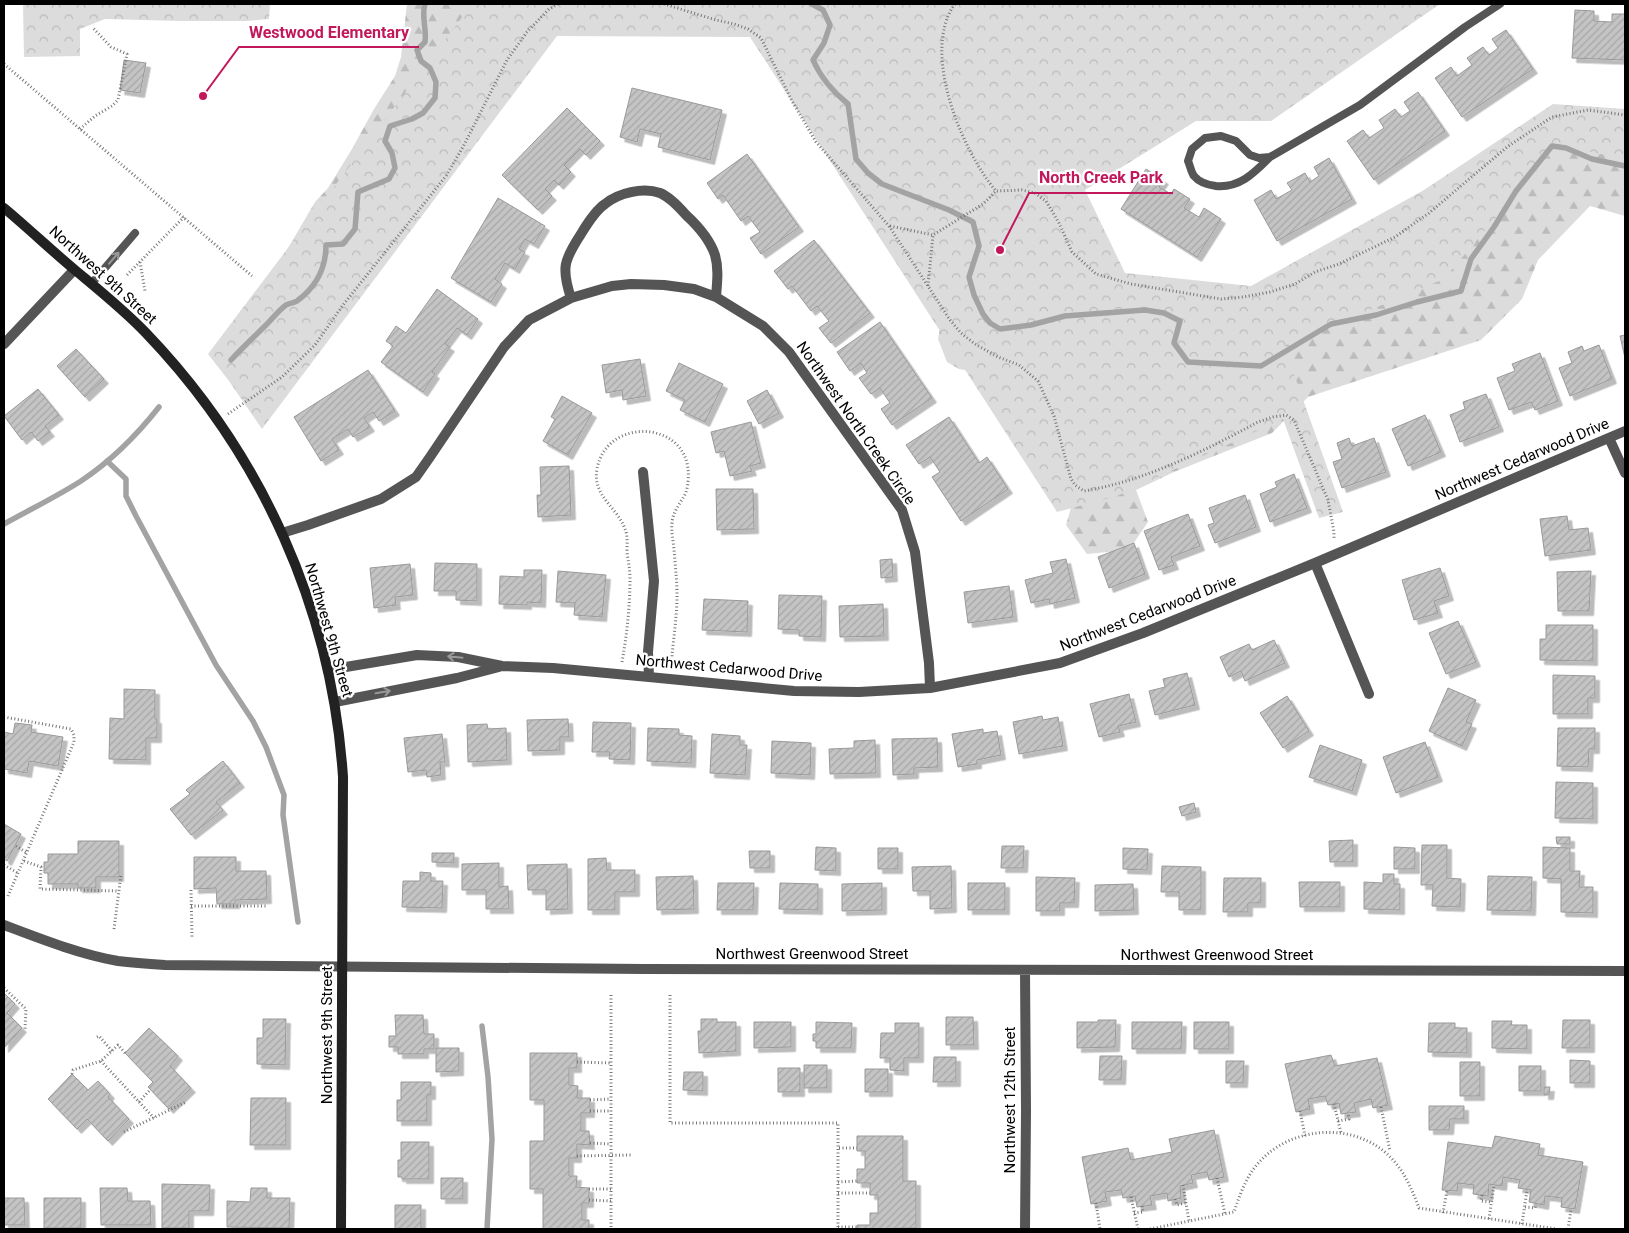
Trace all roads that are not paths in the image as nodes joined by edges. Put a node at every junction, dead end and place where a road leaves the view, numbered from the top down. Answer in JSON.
{"nodes":[{"id":1,"x":1500,"y":4,"type":"edge"},
{"id":2,"x":1270,"y":156,"type":"junction"},
{"id":3,"x":4,"y":208,"type":"edge"},
{"id":4,"x":135,"y":233,"type":"dead end"},
{"id":5,"x":74,"y":270,"type":"junction"},
{"id":6,"x":92,"y":284,"type":"junction"},
{"id":7,"x":716,"y":297,"type":"junction"},
{"id":8,"x":571,"y":298,"type":"junction"},
{"id":9,"x":4,"y":344,"type":"edge"},
{"id":10,"x":1625,"y":431,"type":"edge"},
{"id":11,"x":1609,"y":438,"type":"junction"},
{"id":12,"x":643,"y":472,"type":"dead end"},
{"id":13,"x":1625,"y":473,"type":"edge"},
{"id":14,"x":282,"y":533,"type":"junction"},
{"id":15,"x":1315,"y":563,"type":"junction"},
{"id":16,"x":502,"y":666,"type":"junction"},
{"id":17,"x":328,"y":670,"type":"junction"},
{"id":18,"x":649,"y":677,"type":"junction"},
{"id":19,"x":930,"y":688,"type":"junction"},
{"id":20,"x":1369,"y":694,"type":"dead end"},
{"id":21,"x":335,"y":702,"type":"junction"},
{"id":22,"x":4,"y":925,"type":"edge"},
{"id":23,"x":342,"y":966,"type":"junction"},
{"id":24,"x":1025,"y":970,"type":"junction"},
{"id":25,"x":1625,"y":971,"type":"edge"},
{"id":26,"x":341,"y":1229,"type":"edge"},
{"id":27,"x":1025,"y":1229,"type":"edge"}],
"edges":[{"from":1,"to":2,"type":"lane"},
{"from":2,"to":2,"type":"lane"},
{"from":3,"to":5,"type":"street","name":"Northwest 9th Street"},
{"from":6,"to":4,"type":"lane","one_way":true},
{"from":5,"to":6,"type":"street","name":"Northwest 9th Street"},
{"from":5,"to":9,"type":"street"},
{"from":6,"to":14,"type":"street","name":"Northwest 9th Street"},
{"from":7,"to":8,"type":"street","name":"Northwest North Creek Circle"},
{"from":7,"to":8,"type":"street"},
{"from":7,"to":19,"type":"street","name":"Northwest North Creek Circle"},
{"from":8,"to":14,"type":"street","name":"Northwest North Creek Circle"},
{"from":10,"to":11,"type":"street","name":"Northwest Cedarwood Drive"},
{"from":11,"to":13,"type":"street"},
{"from":11,"to":15,"type":"street","name":"Northwest Cedarwood Drive"},
{"from":12,"to":18,"type":"street"},
{"from":14,"to":17,"type":"street","name":"Northwest 9th Street"},
{"from":15,"to":19,"type":"street","name":"Northwest Cedarwood Drive"},
{"from":15,"to":20,"type":"street"},
{"from":16,"to":17,"type":"street","name":"Northwest Cedarwood Drive","one_way":true},
{"from":16,"to":18,"type":"street","name":"Northwest Cedarwood Drive"},
{"from":21,"to":16,"type":"street","name":"Northwest Cedarwood Drive","one_way":true},
{"from":17,"to":21,"type":"street","name":"Northwest 9th Street"},
{"from":18,"to":19,"type":"street","name":"Northwest Cedarwood Drive"},
{"from":21,"to":23,"type":"street","name":"Northwest 9th Street"},
{"from":22,"to":23,"type":"street","name":"Northwest Greenwood Street"},
{"from":23,"to":24,"type":"street","name":"Northwest Greenwood Street"},
{"from":23,"to":26,"type":"street","name":"Northwest 9th Street"},
{"from":24,"to":25,"type":"street","name":"Northwest Greenwood Street"},
{"from":24,"to":27,"type":"street","name":"Northwest 12th Street"}]}
